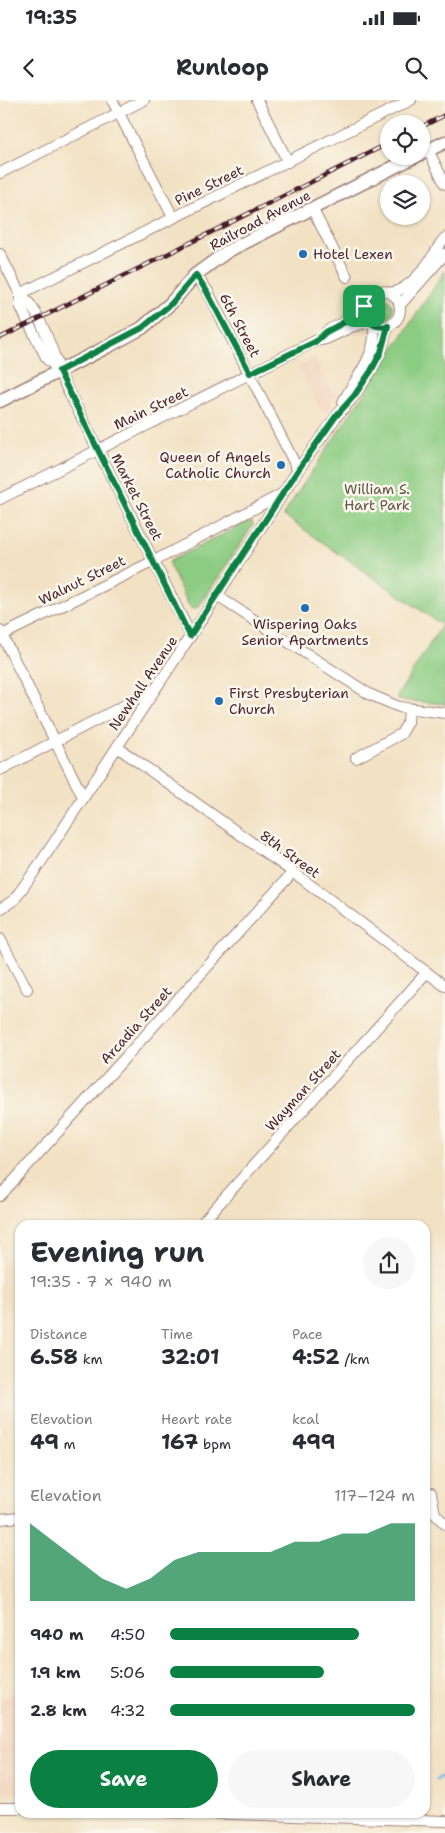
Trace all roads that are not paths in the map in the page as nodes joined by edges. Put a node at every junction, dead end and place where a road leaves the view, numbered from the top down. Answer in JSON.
{"nodes":[{"id":1,"x":112,"y":100,"type":"edge"},
{"id":2,"x":144,"y":100,"type":"edge"},
{"id":3,"x":258,"y":100,"type":"edge"},
{"id":4,"x":405,"y":101,"type":"edge"},
{"id":5,"x":118,"y":113,"type":"junction"},
{"id":6,"x":445,"y":142,"type":"edge"},
{"id":7,"x":430,"y":150,"type":"edge"},
{"id":8,"x":288,"y":162,"type":"junction"},
{"id":9,"x":430,"y":164,"type":"edge"},
{"id":10,"x":400,"y":165,"type":"edge"},
{"id":11,"x":0,"y":173,"type":"edge"},
{"id":12,"x":445,"y":184,"type":"edge"},
{"id":13,"x":312,"y":208,"type":"junction"},
{"id":14,"x":173,"y":217,"type":"junction"},
{"id":15,"x":445,"y":238,"type":"edge"},
{"id":16,"x":0,"y":254,"type":"edge"},
{"id":17,"x":445,"y":254,"type":"edge"},
{"id":18,"x":196,"y":275,"type":"junction"},
{"id":19,"x":347,"y":277,"type":"dead end"},
{"id":20,"x":391,"y":293,"type":"junction"},
{"id":21,"x":20,"y":294,"type":"junction"},
{"id":22,"x":400,"y":305,"type":"junction"},
{"id":23,"x":364,"y":306,"type":"junction"},
{"id":24,"x":371,"y":324,"type":"junction"},
{"id":25,"x":388,"y":326,"type":"junction"},
{"id":26,"x":315,"y":342,"type":"junction"},
{"id":27,"x":59,"y":371,"type":"junction"},
{"id":28,"x":250,"y":373,"type":"junction"},
{"id":29,"x":0,"y":401,"type":"edge"},
{"id":30,"x":336,"y":416,"type":"junction"},
{"id":31,"x":98,"y":450,"type":"junction"},
{"id":32,"x":298,"y":470,"type":"junction"},
{"id":33,"x":283,"y":494,"type":"junction"},
{"id":34,"x":0,"y":499,"type":"edge"},
{"id":35,"x":154,"y":561,"type":"junction"},
{"id":36,"x":217,"y":596,"type":"junction"},
{"id":37,"x":1,"y":634,"type":"edge"},
{"id":38,"x":190,"y":636,"type":"junction"},
{"id":39,"x":154,"y":690,"type":"junction"},
{"id":40,"x":410,"y":710,"type":"junction"},
{"id":41,"x":445,"y":713,"type":"edge"},
{"id":42,"x":54,"y":742,"type":"junction"},
{"id":43,"x":117,"y":747,"type":"junction"},
{"id":44,"x":356,"y":758,"type":"dead end"},
{"id":45,"x":0,"y":770,"type":"edge"},
{"id":46,"x":83,"y":796,"type":"junction"},
{"id":47,"x":292,"y":872,"type":"junction"},
{"id":48,"x":0,"y":909,"type":"edge"},
{"id":49,"x":0,"y":939,"type":"edge"},
{"id":50,"x":427,"y":972,"type":"junction"},
{"id":51,"x":445,"y":986,"type":"edge"},
{"id":52,"x":27,"y":990,"type":"dead end"},
{"id":53,"x":0,"y":1196,"type":"edge"},
{"id":54,"x":204,"y":1220,"type":"edge"},
{"id":55,"x":431,"y":1492,"type":"dead end"},
{"id":56,"x":15,"y":1518,"type":"edge"},
{"id":57,"x":0,"y":1519,"type":"edge"},
{"id":58,"x":445,"y":1524,"type":"edge"},
{"id":59,"x":0,"y":1808,"type":"edge"},
{"id":60,"x":15,"y":1808,"type":"edge"},
{"id":61,"x":396,"y":1818,"type":"edge"},
{"id":62,"x":445,"y":1821,"type":"edge"}],
"edges":[{"from":1,"to":5,"type":"street"},
{"from":2,"to":5,"type":"street"},
{"from":3,"to":8,"type":"street"},
{"from":4,"to":8,"type":"street","name":"Pine Street"},
{"from":5,"to":11,"type":"street"},
{"from":5,"to":14,"type":"street"},
{"from":6,"to":7,"type":"main road","name":"Railroad Avenue"},
{"from":8,"to":14,"type":"street","name":"Pine Street"},
{"from":9,"to":12,"type":"street"},
{"from":10,"to":13,"type":"main road","name":"Railroad Avenue"},
{"from":13,"to":18,"type":"main road","name":"Railroad Avenue"},
{"from":13,"to":19,"type":"street"},
{"from":14,"to":21,"type":"street","name":"Pine Street"},
{"from":15,"to":20,"type":"street"},
{"from":16,"to":21,"type":"street","name":"Market Street"},
{"from":17,"to":22,"type":"street"},
{"from":18,"to":27,"type":"main road","name":"Railroad Avenue"},
{"from":18,"to":28,"type":"street","name":"6th Street"},
{"from":20,"to":22,"type":"street"},
{"from":20,"to":23,"type":"street"},
{"from":21,"to":27,"type":"street","name":"Market Street"},
{"from":22,"to":25,"type":"street"},
{"from":23,"to":24,"type":"street"},
{"from":23,"to":26,"type":"street","name":"Main Street"},
{"from":24,"to":25,"type":"street"},
{"from":24,"to":26,"type":"street","name":"Main Street"},
{"from":24,"to":30,"type":"street","name":"Newhall Avenue"},
{"from":25,"to":30,"type":"street","name":"Newhall Avenue"},
{"from":26,"to":28,"type":"street","name":"Main Street"},
{"from":27,"to":29,"type":"main road","name":"Railroad Avenue"},
{"from":27,"to":31,"type":"street","name":"Market Street"},
{"from":28,"to":31,"type":"street","name":"Main Street"},
{"from":28,"to":32,"type":"street","name":"6th Street"},
{"from":30,"to":32,"type":"street","name":"Newhall Avenue"},
{"from":31,"to":34,"type":"street","name":"Main Street"},
{"from":31,"to":35,"type":"street","name":"Market Street"},
{"from":32,"to":33,"type":"street","name":"Newhall Avenue"},
{"from":33,"to":35,"type":"street","name":"Walnut Street"},
{"from":33,"to":36,"type":"street","name":"Newhall Avenue"},
{"from":35,"to":37,"type":"street","name":"Walnut Street"},
{"from":35,"to":38,"type":"street","name":"Market Street"},
{"from":36,"to":38,"type":"street","name":"Newhall Avenue"},
{"from":36,"to":40,"type":"street"},
{"from":37,"to":42,"type":"street"},
{"from":38,"to":39,"type":"street","name":"Newhall Avenue"},
{"from":39,"to":42,"type":"street"},
{"from":39,"to":43,"type":"street","name":"Newhall Avenue"},
{"from":40,"to":41,"type":"street"},
{"from":40,"to":44,"type":"street"},
{"from":42,"to":45,"type":"street"},
{"from":42,"to":46,"type":"street"},
{"from":43,"to":46,"type":"street","name":"Newhall Avenue"},
{"from":43,"to":47,"type":"street","name":"8th Street"},
{"from":46,"to":48,"type":"street","name":"Newhall Avenue"},
{"from":47,"to":50,"type":"street","name":"8th Street"},
{"from":47,"to":53,"type":"street","name":"Arcadia Street"},
{"from":49,"to":52,"type":"street"},
{"from":50,"to":51,"type":"street","name":"8th Street"},
{"from":50,"to":54,"type":"street","name":"Wayman Street"},
{"from":55,"to":58,"type":"street"},
{"from":56,"to":57,"type":"street"},
{"from":59,"to":60,"type":"street"},
{"from":61,"to":62,"type":"street"}]}
